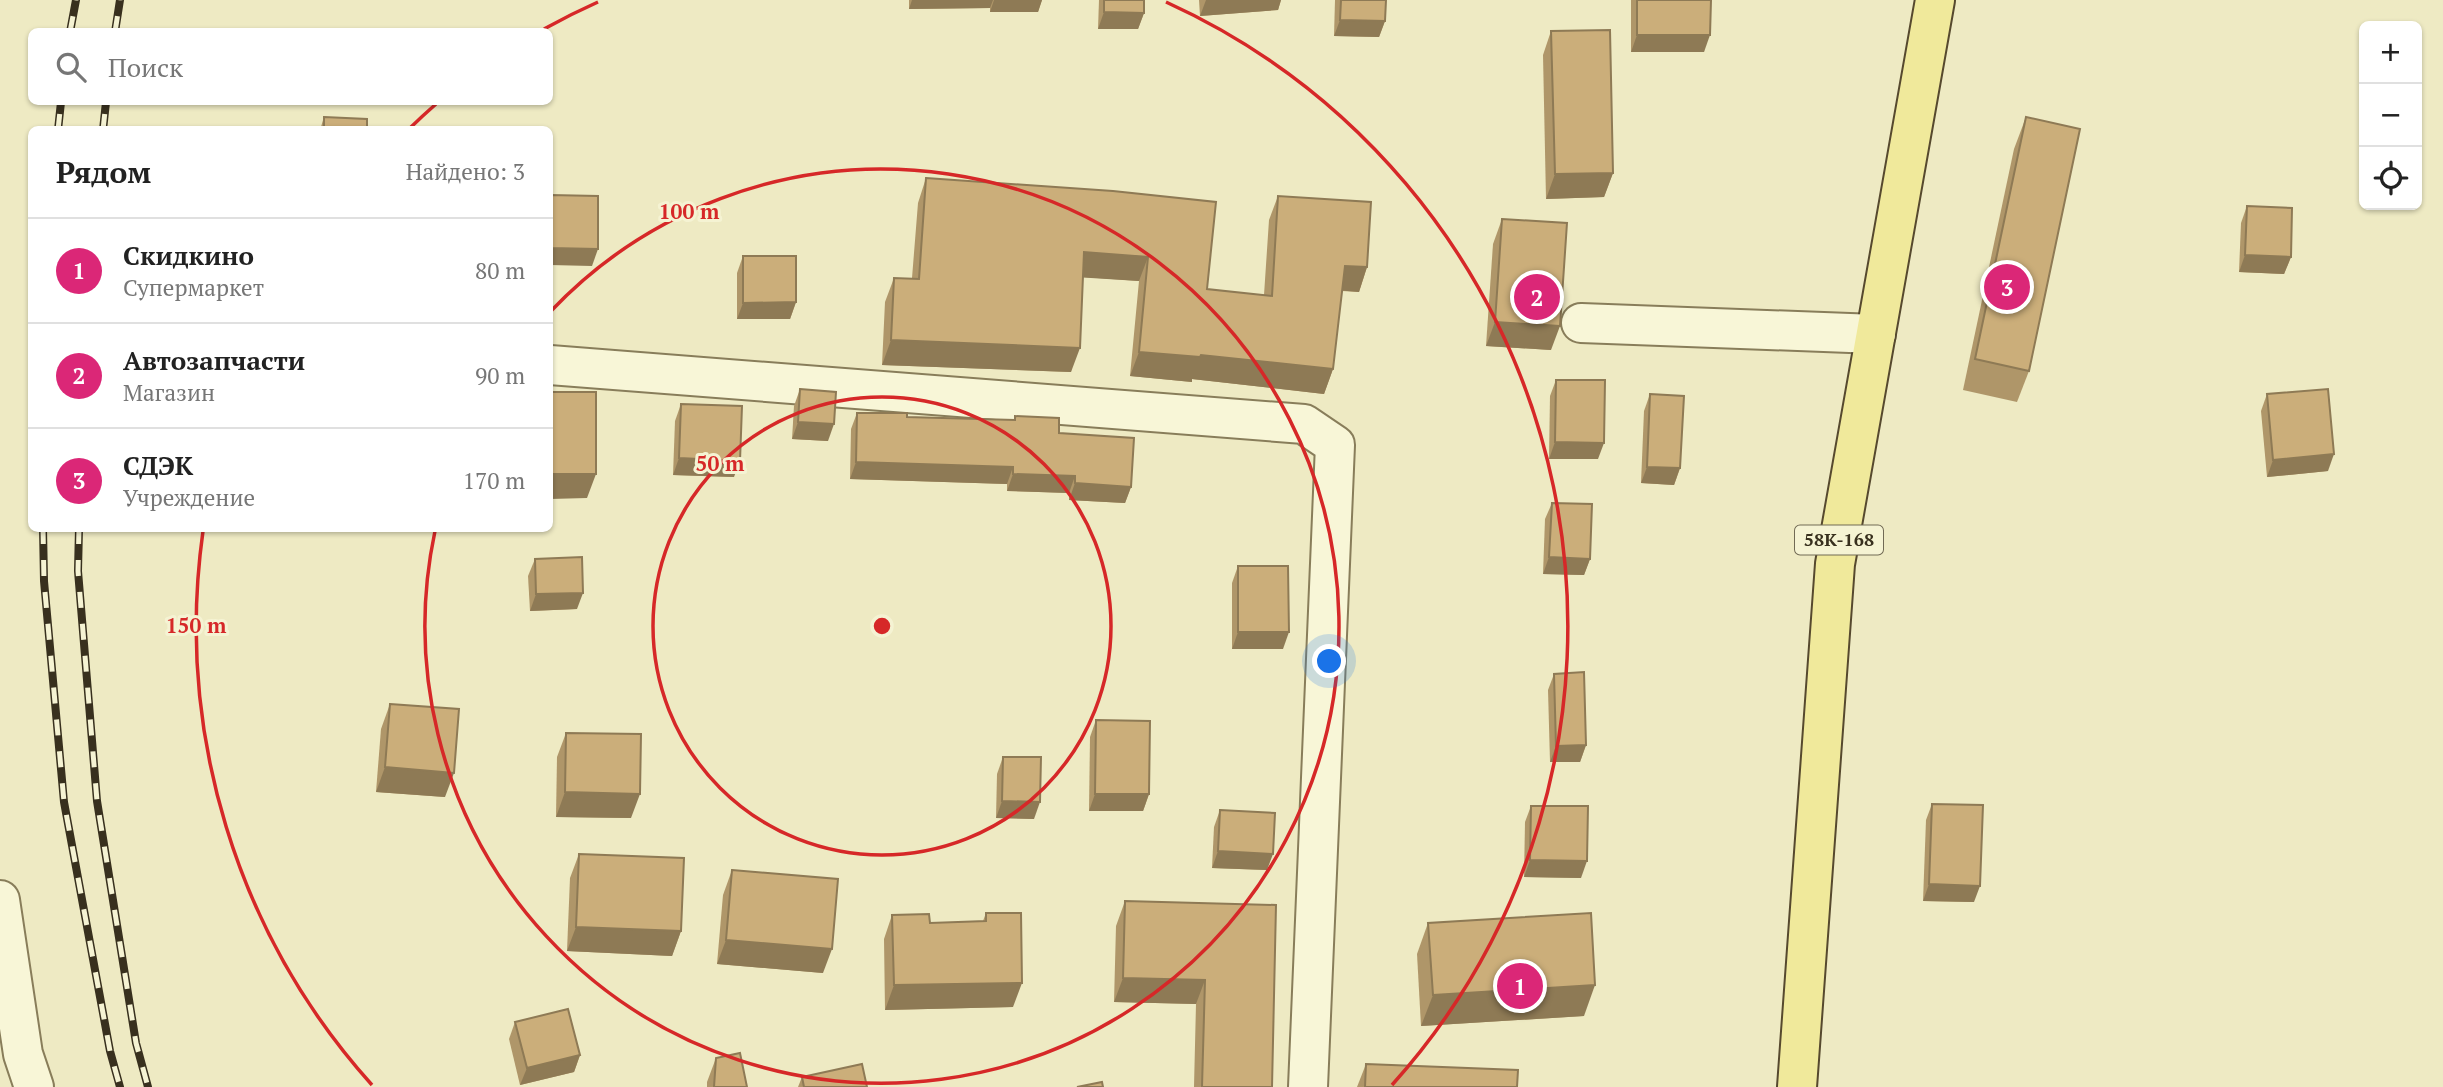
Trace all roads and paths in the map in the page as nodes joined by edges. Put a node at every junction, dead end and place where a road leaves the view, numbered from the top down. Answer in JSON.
{"nodes":[{"id":1,"x":1935,"y":0,"type":"edge"},
{"id":2,"x":1581,"y":323,"type":"dead end"},
{"id":3,"x":1876,"y":334,"type":"junction"},
{"id":4,"x":553,"y":365,"type":"edge"},
{"id":5,"x":0,"y":901,"type":"edge"},
{"id":6,"x":34,"y":1087,"type":"edge"},
{"id":7,"x":1308,"y":1087,"type":"edge"},
{"id":8,"x":1797,"y":1087,"type":"edge"}],
"edges":[{"from":1,"to":3,"type":"main road","number":"58К-168"},
{"from":2,"to":3,"type":"street"},
{"from":3,"to":8,"type":"main road","number":"58К-168"},
{"from":4,"to":7,"type":"street"},
{"from":5,"to":6,"type":"street"}]}
